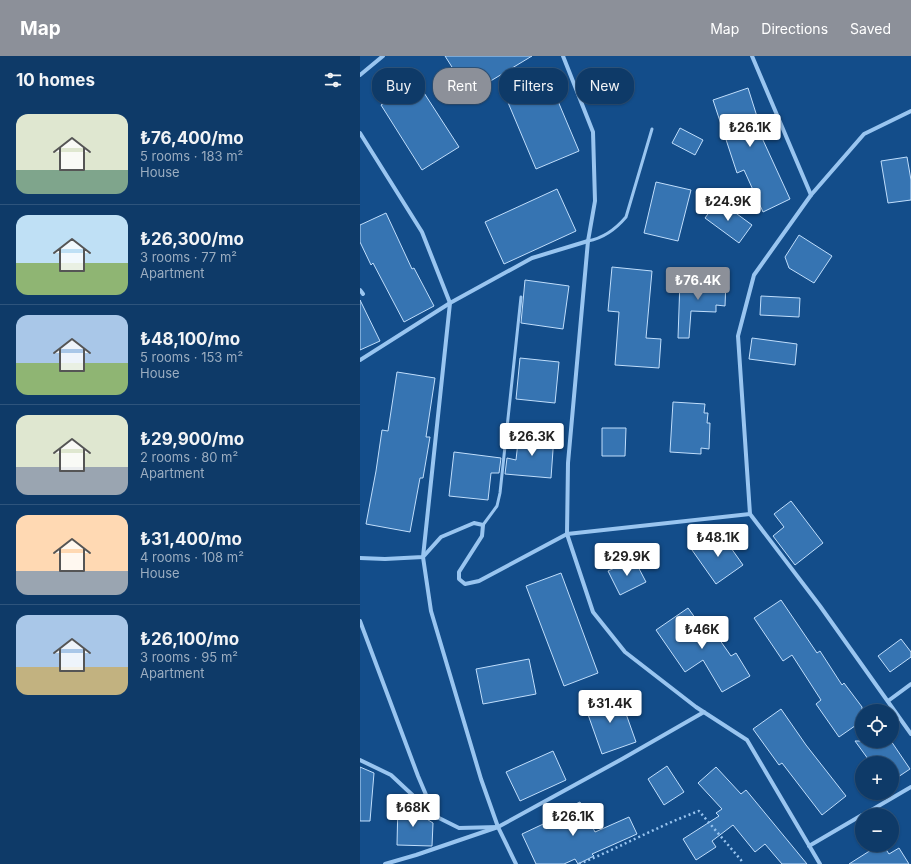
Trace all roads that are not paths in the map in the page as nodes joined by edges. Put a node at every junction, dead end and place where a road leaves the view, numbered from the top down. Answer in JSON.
{"nodes":[{"id":1,"x":383,"y":56,"type":"edge"},
{"id":2,"x":563,"y":56,"type":"edge"},
{"id":3,"x":752,"y":56,"type":"edge"},
{"id":4,"x":360,"y":75,"type":"edge"},
{"id":5,"x":911,"y":111,"type":"edge"},
{"id":6,"x":652,"y":129,"type":"dead end"},
{"id":7,"x":360,"y":133,"type":"edge"},
{"id":8,"x":811,"y":195,"type":"junction"},
{"id":9,"x":588,"y":241,"type":"junction"},
{"id":10,"x":360,"y":290,"type":"edge"},
{"id":11,"x":363,"y":294,"type":"dead end"},
{"id":12,"x":521,"y":297,"type":"dead end"},
{"id":13,"x":450,"y":303,"type":"junction"},
{"id":14,"x":360,"y":360,"type":"edge"},
{"id":15,"x":750,"y":514,"type":"junction"},
{"id":16,"x":483,"y":525,"type":"junction"},
{"id":17,"x":567,"y":534,"type":"junction"},
{"id":18,"x":423,"y":557,"type":"junction"},
{"id":19,"x":360,"y":558,"type":"edge"},
{"id":20,"x":360,"y":621,"type":"edge"},
{"id":21,"x":911,"y":684,"type":"edge"},
{"id":22,"x":888,"y":701,"type":"junction"},
{"id":23,"x":704,"y":712,"type":"junction"},
{"id":24,"x":911,"y":734,"type":"edge"},
{"id":25,"x":360,"y":760,"type":"edge"},
{"id":26,"x":911,"y":787,"type":"edge"},
{"id":27,"x":874,"y":808,"type":"edge"},
{"id":28,"x":434,"y":816,"type":"junction"},
{"id":29,"x":855,"y":819,"type":"edge"},
{"id":30,"x":498,"y":827,"type":"junction"},
{"id":31,"x":809,"y":846,"type":"junction"},
{"id":32,"x":385,"y":864,"type":"edge"},
{"id":33,"x":516,"y":864,"type":"edge"},
{"id":34,"x":820,"y":864,"type":"edge"}],
"edges":[{"from":1,"to":4,"type":"street"},
{"from":2,"to":9,"type":"street"},
{"from":3,"to":8,"type":"street"},
{"from":5,"to":8,"type":"street"},
{"from":6,"to":9,"type":"lane"},
{"from":7,"to":13,"type":"street"},
{"from":8,"to":15,"type":"street"},
{"from":9,"to":13,"type":"street"},
{"from":9,"to":17,"type":"street"},
{"from":10,"to":11,"type":"street"},
{"from":12,"to":16,"type":"lane"},
{"from":13,"to":14,"type":"street"},
{"from":13,"to":18,"type":"street"},
{"from":15,"to":17,"type":"street"},
{"from":15,"to":22,"type":"street"},
{"from":16,"to":17,"type":"street"},
{"from":16,"to":18,"type":"street"},
{"from":17,"to":23,"type":"street"},
{"from":18,"to":19,"type":"street"},
{"from":18,"to":30,"type":"street"},
{"from":20,"to":28,"type":"street"},
{"from":21,"to":22,"type":"street"},
{"from":22,"to":24,"type":"street"},
{"from":23,"to":30,"type":"street"},
{"from":23,"to":31,"type":"street"},
{"from":25,"to":28,"type":"street"},
{"from":26,"to":27,"type":"street"},
{"from":28,"to":30,"type":"street"},
{"from":29,"to":31,"type":"street"},
{"from":30,"to":32,"type":"street"},
{"from":30,"to":33,"type":"street"},
{"from":31,"to":34,"type":"street"}]}
